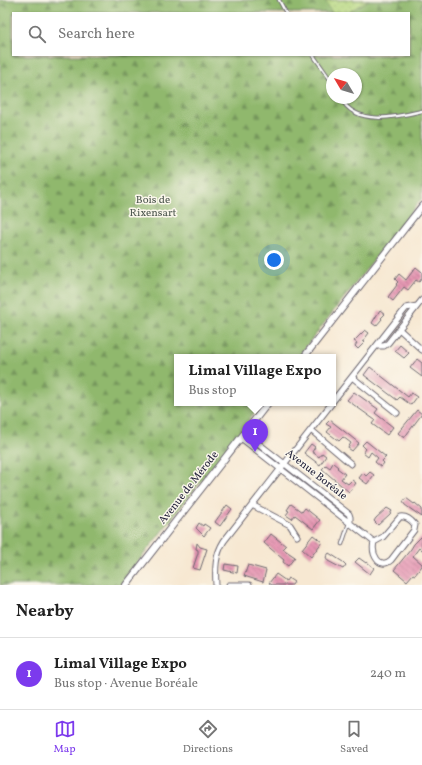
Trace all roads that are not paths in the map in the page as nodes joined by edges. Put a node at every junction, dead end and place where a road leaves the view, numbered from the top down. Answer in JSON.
{"nodes":[{"id":1,"x":279,"y":0,"type":"edge"},
{"id":2,"x":285,"y":12,"type":"edge"},
{"id":3,"x":314,"y":56,"type":"edge"},
{"id":4,"x":326,"y":73,"type":"edge"},
{"id":5,"x":345,"y":104,"type":"edge"},
{"id":6,"x":422,"y":111,"type":"edge"},
{"id":7,"x":422,"y":206,"type":"edge"},
{"id":8,"x":422,"y":300,"type":"edge"},
{"id":9,"x":417,"y":306,"type":"junction"},
{"id":10,"x":399,"y":330,"type":"junction"},
{"id":11,"x":377,"y":346,"type":"junction"},
{"id":12,"x":422,"y":350,"type":"edge"},
{"id":13,"x":306,"y":354,"type":"edge"},
{"id":14,"x":352,"y":377,"type":"junction"},
{"id":15,"x":336,"y":397,"type":"edge"},
{"id":16,"x":266,"y":406,"type":"edge"},
{"id":17,"x":329,"y":406,"type":"edge"},
{"id":18,"x":396,"y":412,"type":"dead end"},
{"id":19,"x":311,"y":430,"type":"junction"},
{"id":20,"x":243,"y":435,"type":"junction"},
{"id":21,"x":284,"y":463,"type":"junction"},
{"id":22,"x":351,"y":464,"type":"dead end"},
{"id":23,"x":280,"y":468,"type":"junction"},
{"id":24,"x":252,"y":505,"type":"junction"},
{"id":25,"x":350,"y":522,"type":"junction"},
{"id":26,"x":297,"y":536,"type":"dead end"},
{"id":27,"x":374,"y":542,"type":"junction"},
{"id":28,"x":342,"y":544,"type":"dead end"},
{"id":29,"x":126,"y":585,"type":"edge"},
{"id":30,"x":216,"y":585,"type":"edge"},
{"id":31,"x":229,"y":585,"type":"edge"},
{"id":32,"x":249,"y":585,"type":"edge"}],
"edges":[{"from":1,"to":2,"type":"lane"},
{"from":3,"to":4,"type":"lane"},
{"from":5,"to":6,"type":"lane"},
{"from":7,"to":13,"type":"street"},
{"from":8,"to":9,"type":"street"},
{"from":9,"to":10,"type":"street"},
{"from":9,"to":11,"type":"street"},
{"from":10,"to":11,"type":"street"},
{"from":10,"to":12,"type":"street"},
{"from":11,"to":14,"type":"street"},
{"from":14,"to":15,"type":"street"},
{"from":14,"to":18,"type":"street"},
{"from":16,"to":20,"type":"street","name":"Avenue de Mérode"},
{"from":17,"to":19,"type":"street"},
{"from":19,"to":21,"type":"street"},
{"from":19,"to":22,"type":"street"},
{"from":20,"to":21,"type":"street","name":"Avenue Boréale"},
{"from":20,"to":23,"type":"street","name":"Avenue Boréale"},
{"from":20,"to":29,"type":"street","name":"Avenue de Mérode"},
{"from":21,"to":23,"type":"street"},
{"from":21,"to":25,"type":"street","name":"Avenue Boréale"},
{"from":23,"to":24,"type":"street"},
{"from":23,"to":25,"type":"street","name":"Avenue Boréale"},
{"from":24,"to":26,"type":"street"},
{"from":24,"to":30,"type":"street"},
{"from":25,"to":27,"type":"street"},
{"from":25,"to":28,"type":"lane"},
{"from":27,"to":27,"type":"street"},
{"from":31,"to":32,"type":"street"}]}
